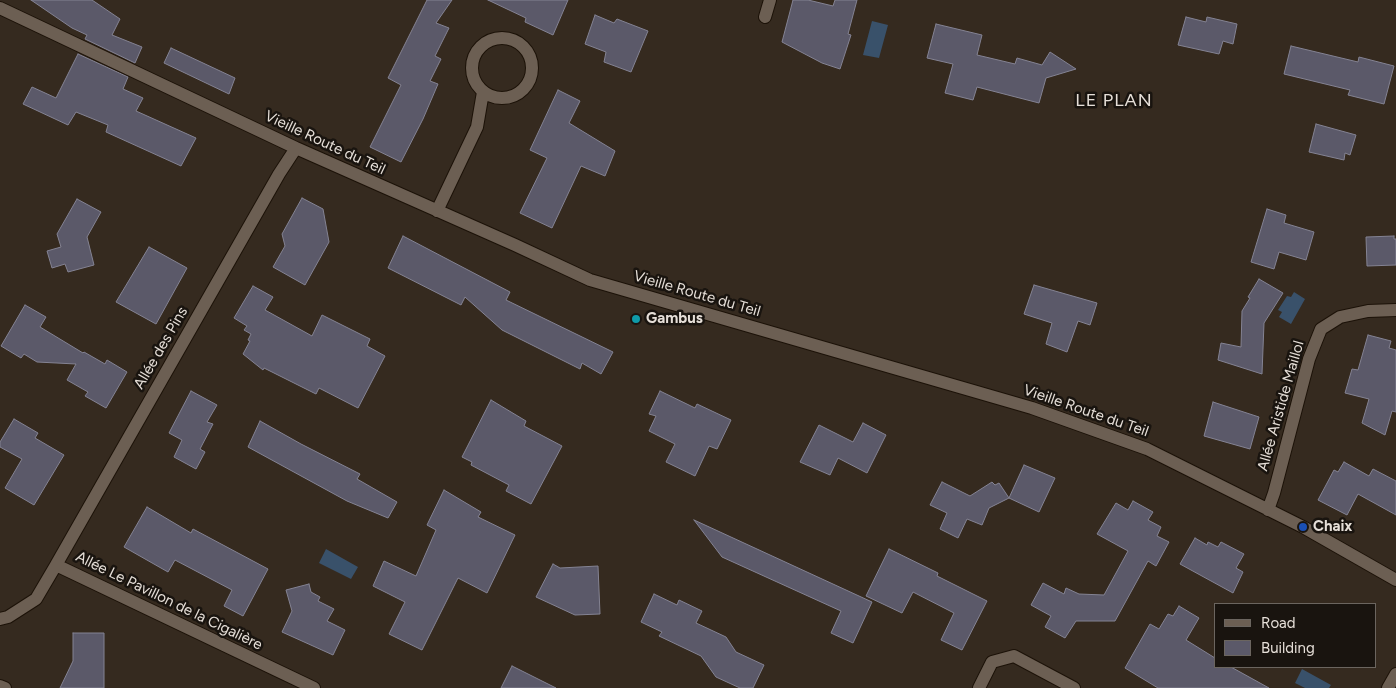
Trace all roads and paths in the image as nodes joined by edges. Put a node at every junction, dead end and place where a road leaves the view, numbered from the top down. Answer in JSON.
{"nodes":[{"id":1,"x":770,"y":0,"type":"edge"},
{"id":2,"x":0,"y":8,"type":"edge"},
{"id":3,"x":765,"y":17,"type":"dead end"},
{"id":4,"x":483,"y":92,"type":"junction"},
{"id":5,"x":296,"y":148,"type":"junction"},
{"id":6,"x":437,"y":211,"type":"junction"},
{"id":7,"x":1396,"y":310,"type":"edge"},
{"id":8,"x":1268,"y":510,"type":"junction"},
{"id":9,"x":56,"y":565,"type":"junction"},
{"id":10,"x":1396,"y":580,"type":"edge"},
{"id":11,"x":0,"y":619,"type":"edge"},
{"id":12,"x":1396,"y":674,"type":"edge"},
{"id":13,"x":0,"y":686,"type":"edge"},
{"id":14,"x":5,"y":688,"type":"edge"},
{"id":15,"x":314,"y":688,"type":"edge"},
{"id":16,"x":979,"y":688,"type":"edge"},
{"id":17,"x":1074,"y":688,"type":"edge"},
{"id":18,"x":1388,"y":688,"type":"edge"}],
"edges":[{"from":1,"to":3,"type":"street"},
{"from":2,"to":5,"type":"street","name":"Vieille Route du Teil"},
{"from":4,"to":4,"type":"street"},
{"from":4,"to":6,"type":"street"},
{"from":5,"to":6,"type":"street","name":"Vieille Route du Teil"},
{"from":5,"to":9,"type":"street","name":"Allée des Pins"},
{"from":6,"to":8,"type":"street","name":"Vieille Route du Teil"},
{"from":7,"to":8,"type":"street","name":"Allée Aristide Maillol"},
{"from":8,"to":10,"type":"street","name":"Vieille Route du Teil"},
{"from":9,"to":11,"type":"street","name":"Allée Le Pavillon de la Cigalière"},
{"from":9,"to":15,"type":"street","name":"Allée Le Pavillon de la Cigalière"},
{"from":12,"to":18,"type":"street"},
{"from":13,"to":14,"type":"street"},
{"from":16,"to":17,"type":"street"}]}
